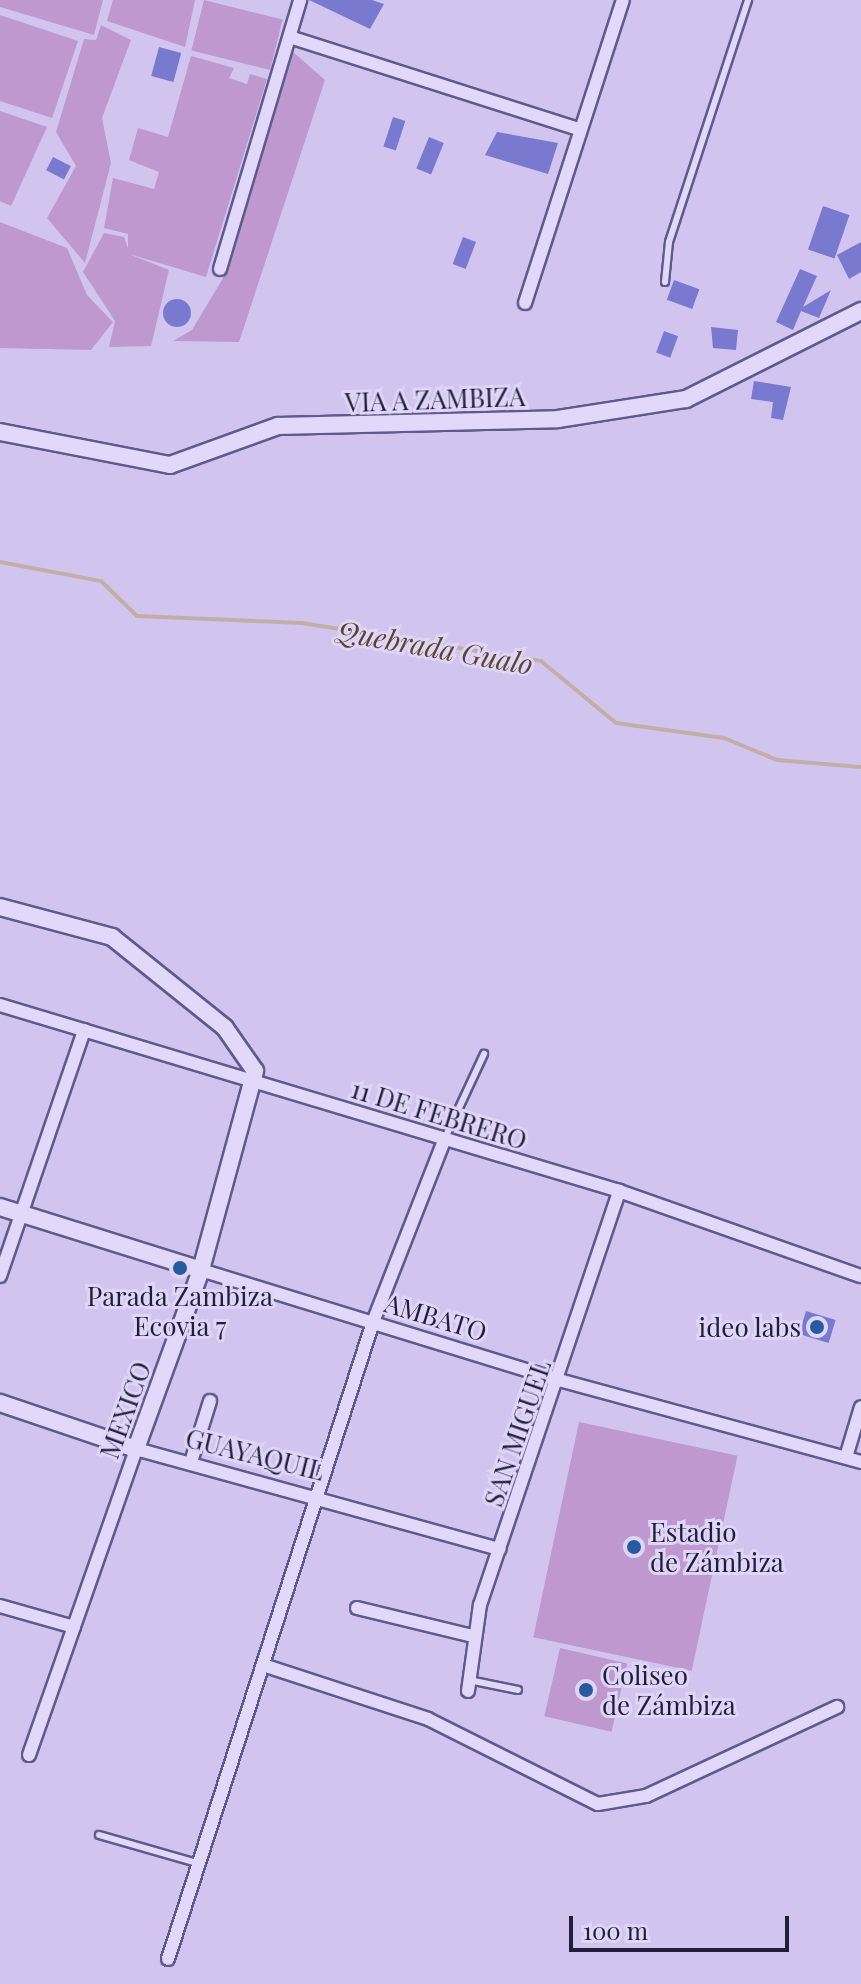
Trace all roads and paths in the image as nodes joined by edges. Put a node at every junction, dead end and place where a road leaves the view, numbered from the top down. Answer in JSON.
{"nodes":[{"id":1,"x":300,"y":0,"type":"edge"},
{"id":2,"x":623,"y":0,"type":"edge"},
{"id":3,"x":748,"y":0,"type":"edge"},
{"id":4,"x":290,"y":37,"type":"junction"},
{"id":5,"x":576,"y":128,"type":"junction"},
{"id":6,"x":220,"y":269,"type":"dead end"},
{"id":7,"x":665,"y":282,"type":"dead end"},
{"id":8,"x":525,"y":303,"type":"dead end"},
{"id":9,"x":861,"y":311,"type":"edge"},
{"id":10,"x":0,"y":432,"type":"edge"},
{"id":11,"x":0,"y":907,"type":"edge"},
{"id":12,"x":0,"y":1005,"type":"edge"},
{"id":13,"x":84,"y":1030,"type":"junction"},
{"id":14,"x":484,"y":1054,"type":"dead end"},
{"id":15,"x":255,"y":1077,"type":"junction"},
{"id":16,"x":444,"y":1141,"type":"junction"},
{"id":17,"x":619,"y":1191,"type":"junction"},
{"id":18,"x":0,"y":1207,"type":"edge"},
{"id":19,"x":21,"y":1214,"type":"junction"},
{"id":20,"x":201,"y":1270,"type":"junction"},
{"id":21,"x":0,"y":1276,"type":"edge"},
{"id":22,"x":861,"y":1276,"type":"edge"},
{"id":23,"x":373,"y":1322,"type":"junction"},
{"id":24,"x":559,"y":1380,"type":"junction"},
{"id":25,"x":210,"y":1401,"type":"dead end"},
{"id":26,"x":0,"y":1403,"type":"edge"},
{"id":27,"x":861,"y":1407,"type":"edge"},
{"id":28,"x":136,"y":1449,"type":"junction"},
{"id":29,"x":846,"y":1457,"type":"junction"},
{"id":30,"x":191,"y":1462,"type":"junction"},
{"id":31,"x":861,"y":1462,"type":"edge"},
{"id":32,"x":320,"y":1495,"type":"junction"},
{"id":33,"x":500,"y":1549,"type":"junction"},
{"id":34,"x":0,"y":1606,"type":"edge"},
{"id":35,"x":357,"y":1608,"type":"dead end"},
{"id":36,"x":74,"y":1627,"type":"junction"},
{"id":37,"x":473,"y":1636,"type":"junction"},
{"id":38,"x":263,"y":1665,"type":"junction"},
{"id":39,"x":468,"y":1686,"type":"joint"},
{"id":40,"x":518,"y":1690,"type":"dead end"},
{"id":41,"x":837,"y":1707,"type":"dead end"},
{"id":42,"x":29,"y":1755,"type":"dead end"},
{"id":43,"x":99,"y":1835,"type":"dead end"},
{"id":44,"x":197,"y":1863,"type":"junction"},
{"id":45,"x":168,"y":1959,"type":"dead end"}],
"edges":[{"from":1,"to":4,"type":"street"},
{"from":2,"to":5,"type":"street"},
{"from":3,"to":7,"type":"lane"},
{"from":4,"to":5,"type":"street"},
{"from":4,"to":6,"type":"street"},
{"from":5,"to":8,"type":"street"},
{"from":9,"to":10,"type":"street","name":"VIA A ZAMBIZA"},
{"from":11,"to":15,"type":"street"},
{"from":12,"to":13,"type":"street","name":"11 DE FEBRERO"},
{"from":13,"to":15,"type":"street","name":"11 DE FEBRERO"},
{"from":13,"to":19,"type":"street"},
{"from":14,"to":16,"type":"lane"},
{"from":15,"to":16,"type":"street","name":"11 DE FEBRERO"},
{"from":15,"to":20,"type":"street","name":"MEXICO"},
{"from":16,"to":17,"type":"street","name":"11 DE FEBRERO"},
{"from":16,"to":23,"type":"street"},
{"from":17,"to":22,"type":"street","name":"11 DE FEBRERO"},
{"from":17,"to":24,"type":"street","name":"SAN MIGUEL"},
{"from":18,"to":19,"type":"street","name":"AMBATO"},
{"from":19,"to":20,"type":"street","name":"AMBATO"},
{"from":19,"to":21,"type":"street"},
{"from":20,"to":23,"type":"street","name":"AMBATO"},
{"from":20,"to":28,"type":"street","name":"MEXICO"},
{"from":23,"to":24,"type":"street","name":"AMBATO"},
{"from":23,"to":32,"type":"street"},
{"from":24,"to":29,"type":"street","name":"AMBATO"},
{"from":24,"to":33,"type":"street","name":"SAN MIGUEL"},
{"from":25,"to":30,"type":"street"},
{"from":26,"to":28,"type":"street","name":"GUAYAQUIL"},
{"from":27,"to":29,"type":"street"},
{"from":28,"to":30,"type":"street","name":"GUAYAQUIL"},
{"from":28,"to":36,"type":"street","name":"MEXICO"},
{"from":29,"to":31,"type":"street","name":"AMBATO"},
{"from":30,"to":32,"type":"street","name":"GUAYAQUIL"},
{"from":32,"to":33,"type":"street","name":"GUAYAQUIL"},
{"from":32,"to":38,"type":"street"},
{"from":33,"to":37,"type":"street","name":"SAN MIGUEL"},
{"from":34,"to":36,"type":"street"},
{"from":35,"to":37,"type":"street"},
{"from":36,"to":42,"type":"street","name":"MEXICO"},
{"from":37,"to":39,"type":"street","name":"SAN MIGUEL"},
{"from":38,"to":41,"type":"street"},
{"from":38,"to":44,"type":"street"},
{"from":39,"to":40,"type":"lane"},
{"from":43,"to":44,"type":"lane"},
{"from":44,"to":45,"type":"street"}]}
